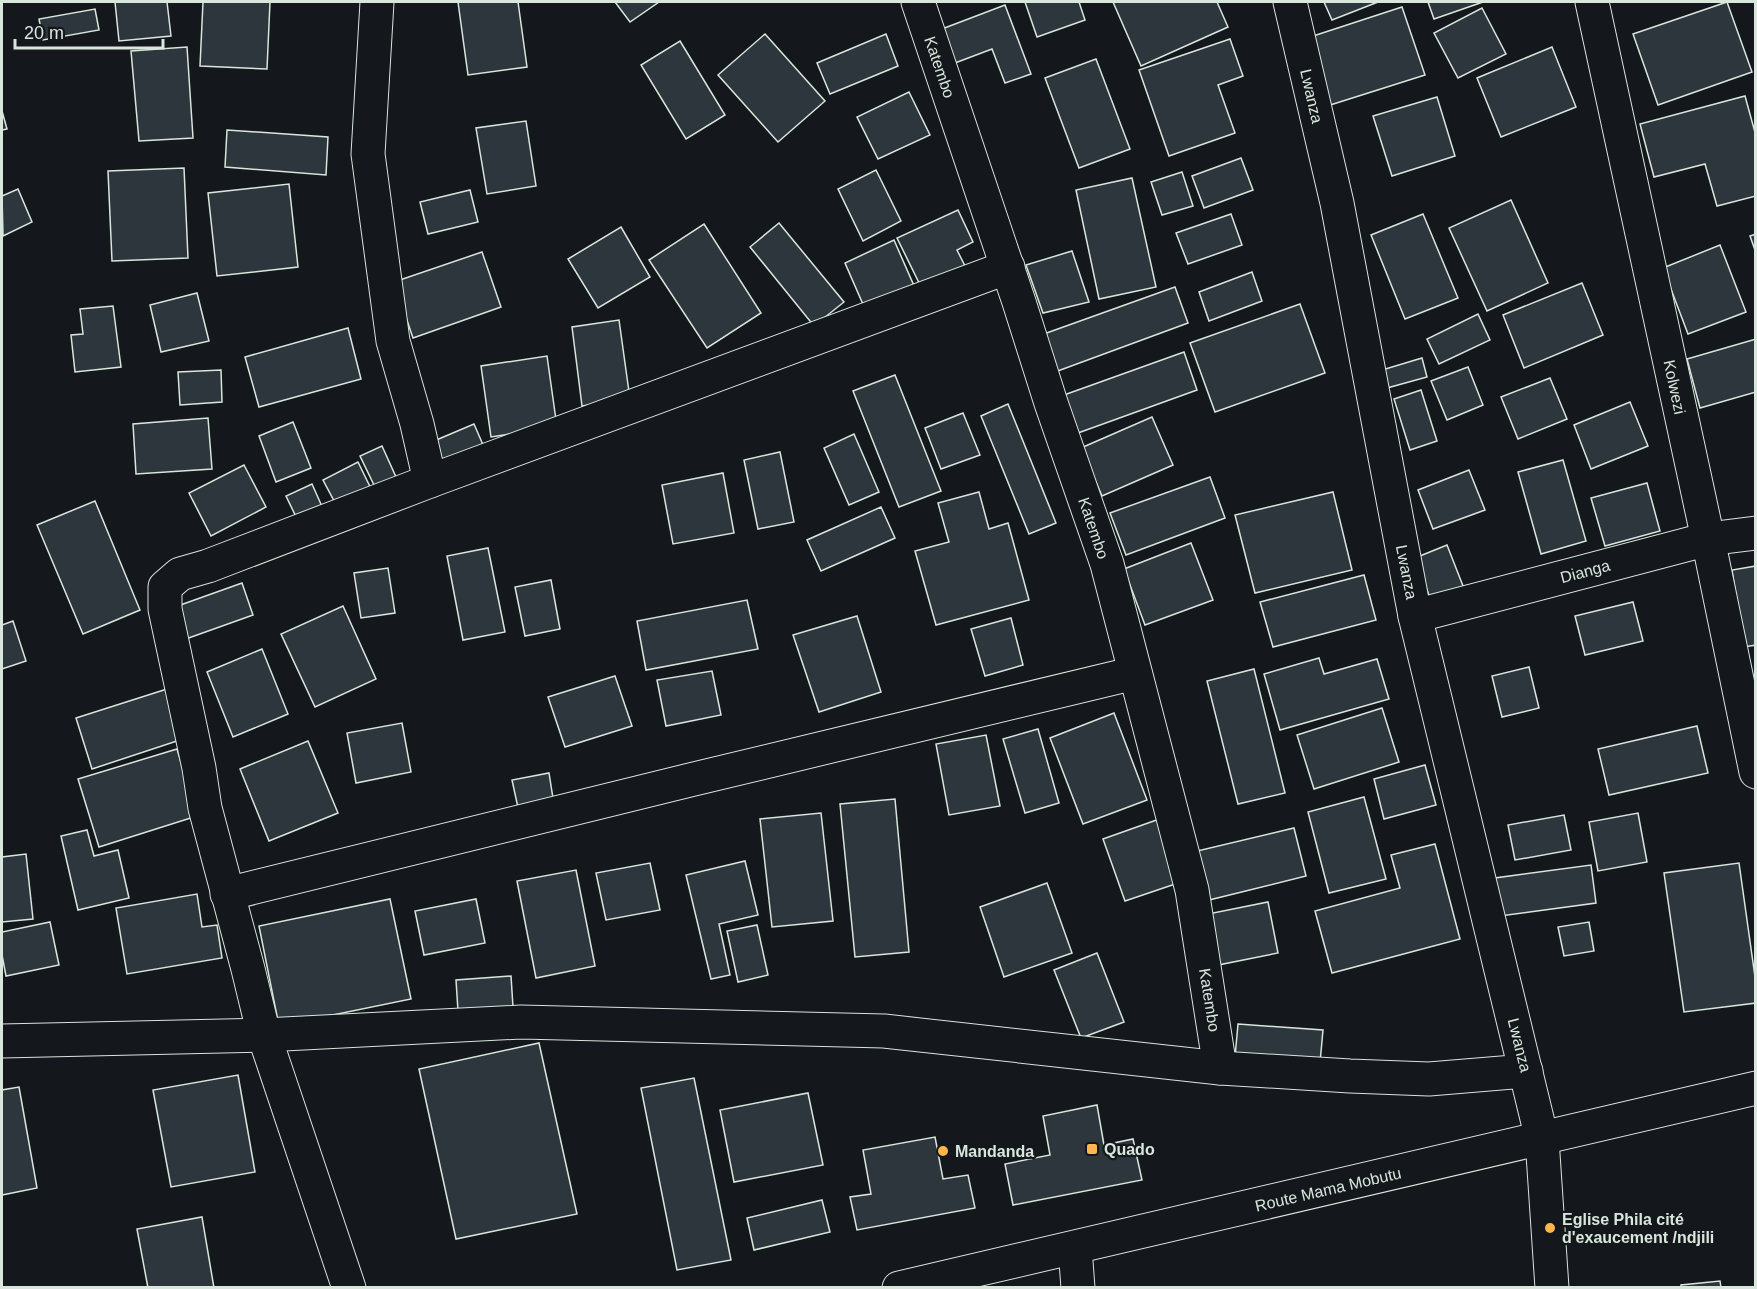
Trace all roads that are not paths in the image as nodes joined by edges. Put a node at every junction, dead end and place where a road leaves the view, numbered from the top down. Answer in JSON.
{"nodes":[{"id":1,"x":377,"y":2,"type":"edge"},
{"id":2,"x":918,"y":2,"type":"edge"},
{"id":3,"x":1290,"y":2,"type":"edge"},
{"id":4,"x":1592,"y":2,"type":"edge"},
{"id":5,"x":1008,"y":267,"type":"junction"},
{"id":6,"x":430,"y":481,"type":"junction"},
{"id":7,"x":1755,"y":534,"type":"edge"},
{"id":8,"x":1708,"y":539,"type":"junction"},
{"id":9,"x":1415,"y":616,"type":"junction"},
{"id":10,"x":1135,"y":673,"type":"junction"},
{"id":11,"x":1755,"y":772,"type":"edge"},
{"id":12,"x":227,"y":894,"type":"junction"},
{"id":13,"x":264,"y":1035,"type":"junction"},
{"id":14,"x":2,"y":1041,"type":"edge"},
{"id":15,"x":1220,"y":1068,"type":"junction"},
{"id":16,"x":1526,"y":1071,"type":"junction"},
{"id":17,"x":1755,"y":1088,"type":"edge"},
{"id":18,"x":1542,"y":1139,"type":"junction"},
{"id":19,"x":1075,"y":1248,"type":"junction"},
{"id":20,"x":349,"y":1287,"type":"edge"},
{"id":21,"x":899,"y":1287,"type":"edge"},
{"id":22,"x":1078,"y":1287,"type":"edge"},
{"id":23,"x":1552,"y":1287,"type":"edge"}],
"edges":[{"from":1,"to":6,"type":"street"},
{"from":2,"to":5,"type":"street","name":"Katembo"},
{"from":3,"to":9,"type":"street","name":"Lwanza"},
{"from":4,"to":8,"type":"street","name":"Kolwezi"},
{"from":5,"to":6,"type":"street"},
{"from":5,"to":10,"type":"street","name":"Katembo"},
{"from":6,"to":12,"type":"street"},
{"from":7,"to":8,"type":"street","name":"Dianga"},
{"from":8,"to":9,"type":"street","name":"Dianga"},
{"from":8,"to":11,"type":"street","name":"Kolwezi"},
{"from":9,"to":16,"type":"street","name":"Lwanza"},
{"from":10,"to":12,"type":"street"},
{"from":10,"to":15,"type":"street","name":"Katembo"},
{"from":12,"to":13,"type":"street"},
{"from":13,"to":14,"type":"street"},
{"from":13,"to":15,"type":"street"},
{"from":13,"to":20,"type":"street"},
{"from":15,"to":16,"type":"street"},
{"from":16,"to":18,"type":"street","name":"Lwanza"},
{"from":17,"to":18,"type":"street","name":"Route Mama Mobutu"},
{"from":18,"to":19,"type":"street","name":"Route Mama Mobutu"},
{"from":18,"to":23,"type":"street","name":"Lwanza"},
{"from":19,"to":21,"type":"street","name":"Route Mama Mobutu"},
{"from":19,"to":22,"type":"street"}]}
